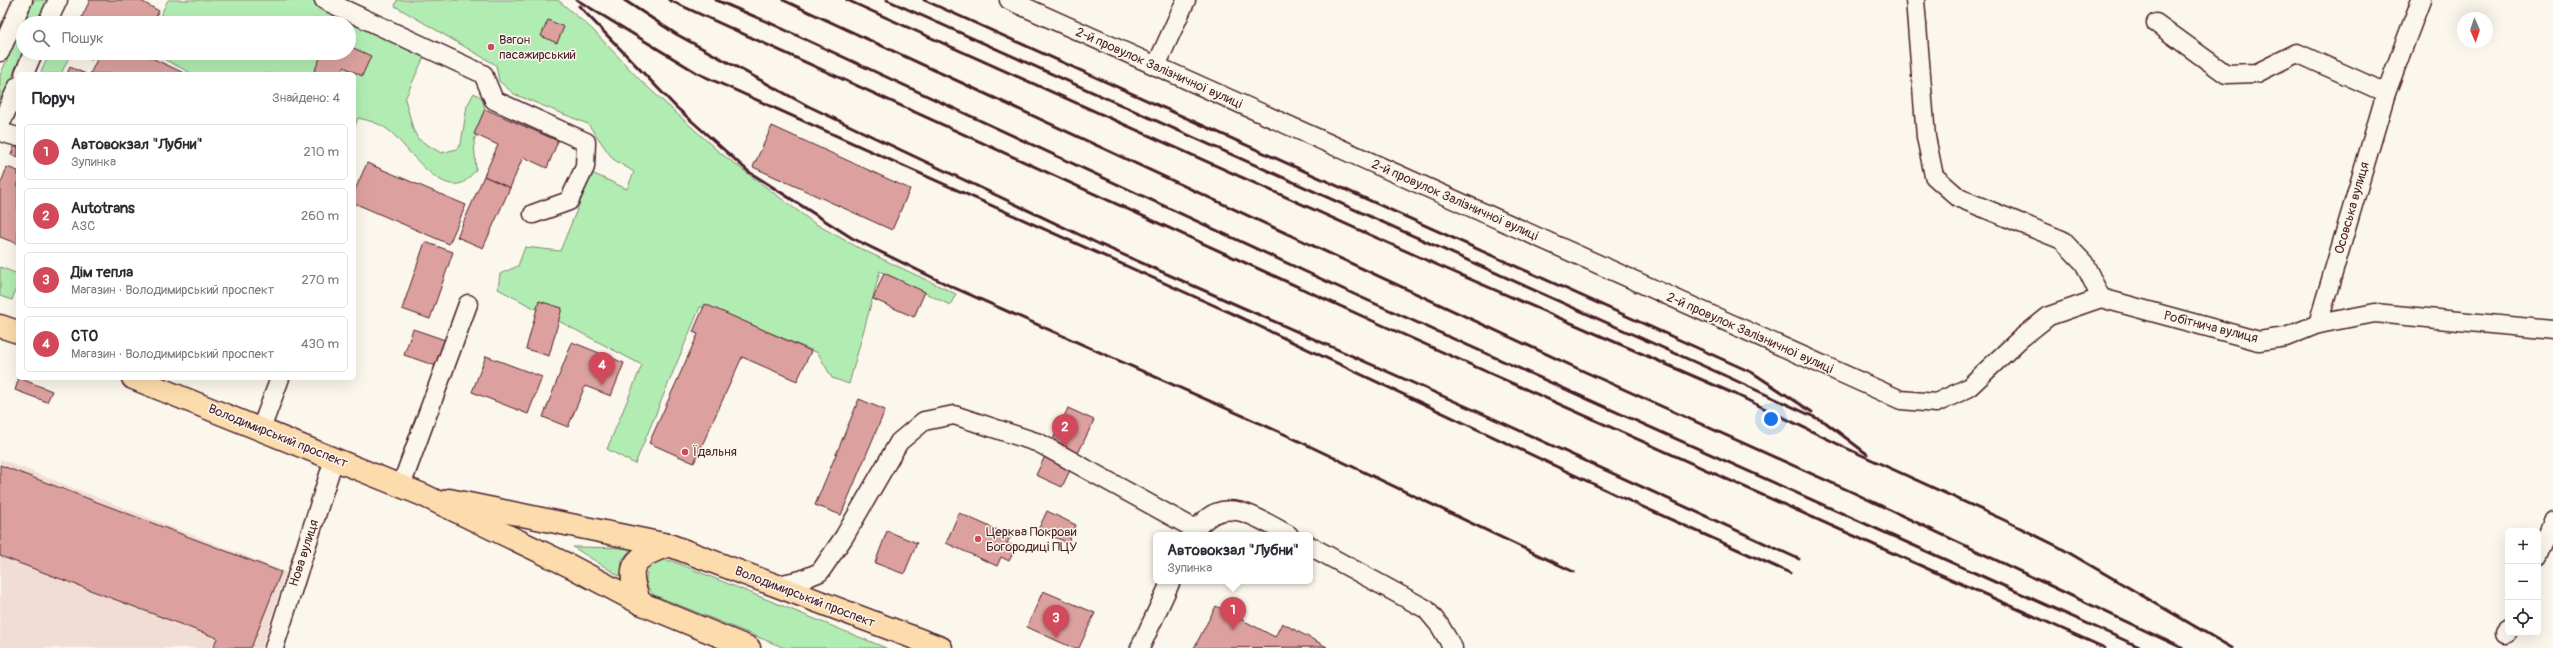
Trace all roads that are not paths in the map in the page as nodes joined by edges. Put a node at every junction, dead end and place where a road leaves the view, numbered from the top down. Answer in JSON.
{"nodes":[{"id":1,"x":23,"y":0,"type":"edge"},
{"id":2,"x":58,"y":0,"type":"edge"},
{"id":3,"x":324,"y":0,"type":"edge"},
{"id":4,"x":1009,"y":0,"type":"edge"},
{"id":5,"x":1186,"y":0,"type":"edge"},
{"id":6,"x":1915,"y":0,"type":"edge"},
{"id":7,"x":2421,"y":0,"type":"edge"},
{"id":8,"x":50,"y":16,"type":"edge"},
{"id":9,"x":2156,"y":22,"type":"dead end"},
{"id":10,"x":0,"y":52,"type":"edge"},
{"id":11,"x":30,"y":60,"type":"edge"},
{"id":12,"x":1156,"y":66,"type":"junction"},
{"id":13,"x":25,"y":72,"type":"edge"},
{"id":14,"x":16,"y":90,"type":"edge"},
{"id":15,"x":2386,"y":93,"type":"junction"},
{"id":16,"x":0,"y":125,"type":"edge"},
{"id":17,"x":0,"y":132,"type":"edge"},
{"id":18,"x":16,"y":137,"type":"edge"},
{"id":19,"x":533,"y":214,"type":"dead end"},
{"id":20,"x":2101,"y":298,"type":"junction"},
{"id":21,"x":468,"y":304,"type":"dead end"},
{"id":22,"x":2318,"y":324,"type":"junction"},
{"id":23,"x":0,"y":326,"type":"edge"},
{"id":24,"x":2553,"y":330,"type":"edge"},
{"id":25,"x":16,"y":331,"type":"edge"},
{"id":26,"x":138,"y":380,"type":"edge"},
{"id":27,"x":279,"y":380,"type":"edge"},
{"id":28,"x":261,"y":429,"type":"junction"},
{"id":29,"x":334,"y":459,"type":"junction"},
{"id":30,"x":401,"y":486,"type":"junction"},
{"id":31,"x":423,"y":495,"type":"junction"},
{"id":32,"x":2553,"y":522,"type":"edge"},
{"id":33,"x":1193,"y":532,"type":"edge"},
{"id":34,"x":1283,"y":532,"type":"edge"},
{"id":35,"x":669,"y":545,"type":"junction"},
{"id":36,"x":1313,"y":548,"type":"edge"},
{"id":37,"x":2541,"y":550,"type":"edge"},
{"id":38,"x":1170,"y":584,"type":"edge"},
{"id":39,"x":773,"y":586,"type":"junction"},
{"id":40,"x":640,"y":603,"type":"junction"},
{"id":41,"x":274,"y":648,"type":"edge"},
{"id":42,"x":749,"y":648,"type":"edge"},
{"id":43,"x":941,"y":648,"type":"edge"},
{"id":44,"x":1140,"y":648,"type":"edge"},
{"id":45,"x":1453,"y":648,"type":"edge"}],
"edges":[{"from":1,"to":10,"type":"street"},
{"from":2,"to":8,"type":"street"},
{"from":3,"to":19,"type":"street"},
{"from":4,"to":12,"type":"street","name":"2-й провулок Залізничної вулиці"},
{"from":5,"to":12,"type":"street"},
{"from":6,"to":20,"type":"street"},
{"from":7,"to":15,"type":"street","name":"Осовська вулиця"},
{"from":9,"to":15,"type":"street"},
{"from":11,"to":13,"type":"street"},
{"from":12,"to":20,"type":"street","name":"2-й провулок Залізничної вулиці"},
{"from":14,"to":16,"type":"street"},
{"from":15,"to":22,"type":"street","name":"Осовська вулиця"},
{"from":17,"to":18,"type":"street"},
{"from":20,"to":22,"type":"street","name":"Робітнича вулиця"},
{"from":21,"to":30,"type":"street"},
{"from":22,"to":24,"type":"street","name":"Робітнича вулиця"},
{"from":23,"to":25,"type":"main road"},
{"from":26,"to":28,"type":"main road","name":"Володимирський проспект"},
{"from":27,"to":28,"type":"street"},
{"from":28,"to":29,"type":"main road","name":"Володимирський проспект"},
{"from":29,"to":30,"type":"main road","name":"Володимирський проспект"},
{"from":29,"to":41,"type":"street","name":"Нова вулиця"},
{"from":30,"to":31,"type":"main road","name":"Володимирський проспект"},
{"from":31,"to":35,"type":"main road","name":"Володимирський проспект"},
{"from":31,"to":40,"type":"main road","name":"Володимирський проспект"},
{"from":32,"to":37,"type":"street"},
{"from":33,"to":34,"type":"street"},
{"from":33,"to":39,"type":"street"},
{"from":35,"to":39,"type":"main road","name":"Володимирський проспект"},
{"from":35,"to":40,"type":"main road"},
{"from":36,"to":45,"type":"street"},
{"from":38,"to":44,"type":"street"},
{"from":39,"to":43,"type":"main road","name":"Володимирський проспект"},
{"from":40,"to":42,"type":"main road","name":"Володимирський проспект"}]}
